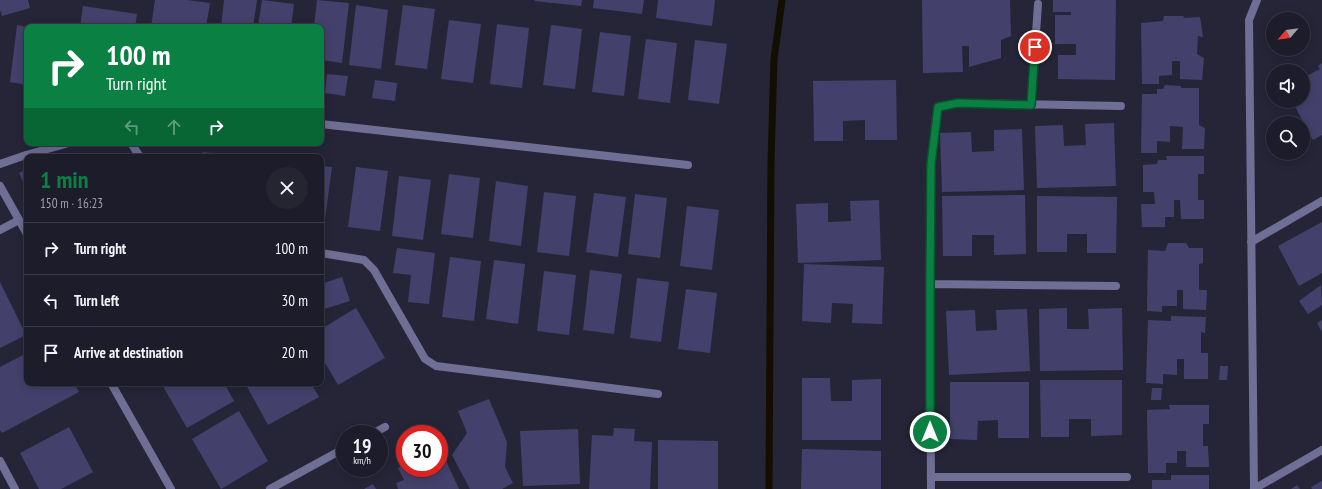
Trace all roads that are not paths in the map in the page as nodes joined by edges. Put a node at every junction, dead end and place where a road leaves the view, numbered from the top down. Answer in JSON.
{"nodes":[{"id":1,"x":1257,"y":0,"type":"edge"},
{"id":2,"x":1038,"y":4,"type":"dead end"},
{"id":3,"x":1031,"y":105,"type":"junction"},
{"id":4,"x":1120,"y":106,"type":"dead end"},
{"id":5,"x":324,"y":124,"type":"edge"},
{"id":6,"x":58,"y":146,"type":"edge"},
{"id":7,"x":30,"y":154,"type":"edge"},
{"id":8,"x":24,"y":156,"type":"edge"},
{"id":9,"x":0,"y":164,"type":"edge"},
{"id":10,"x":688,"y":166,"type":"dead end"},
{"id":11,"x":0,"y":186,"type":"edge"},
{"id":12,"x":1322,"y":201,"type":"edge"},
{"id":13,"x":19,"y":220,"type":"junction"},
{"id":14,"x":24,"y":229,"type":"edge"},
{"id":15,"x":0,"y":230,"type":"edge"},
{"id":16,"x":1251,"y":242,"type":"junction"},
{"id":17,"x":324,"y":253,"type":"edge"},
{"id":18,"x":930,"y":284,"type":"junction"},
{"id":19,"x":1116,"y":286,"type":"dead end"},
{"id":20,"x":113,"y":386,"type":"edge"},
{"id":21,"x":658,"y":394,"type":"dead end"},
{"id":22,"x":1322,"y":450,"type":"edge"},
{"id":23,"x":336,"y":453,"type":"edge"},
{"id":24,"x":0,"y":461,"type":"edge"},
{"id":25,"x":931,"y":477,"type":"junction"},
{"id":26,"x":1126,"y":477,"type":"dead end"},
{"id":27,"x":15,"y":489,"type":"edge"},
{"id":28,"x":171,"y":489,"type":"edge"},
{"id":29,"x":270,"y":489,"type":"edge"},
{"id":30,"x":931,"y":489,"type":"edge"},
{"id":31,"x":1254,"y":489,"type":"edge"}],
"edges":[{"from":1,"to":16,"type":"street"},
{"from":2,"to":3,"type":"street"},
{"from":3,"to":4,"type":"street"},
{"from":3,"to":18,"type":"street"},
{"from":5,"to":10,"type":"street"},
{"from":6,"to":7,"type":"street"},
{"from":8,"to":9,"type":"street"},
{"from":11,"to":13,"type":"street"},
{"from":12,"to":16,"type":"street"},
{"from":13,"to":14,"type":"street"},
{"from":13,"to":15,"type":"street"},
{"from":16,"to":31,"type":"street"},
{"from":17,"to":21,"type":"street"},
{"from":18,"to":19,"type":"street"},
{"from":18,"to":25,"type":"street"},
{"from":20,"to":28,"type":"street"},
{"from":22,"to":31,"type":"street"},
{"from":23,"to":29,"type":"street"},
{"from":24,"to":27,"type":"street"},
{"from":25,"to":26,"type":"street"},
{"from":25,"to":30,"type":"street"}]}
